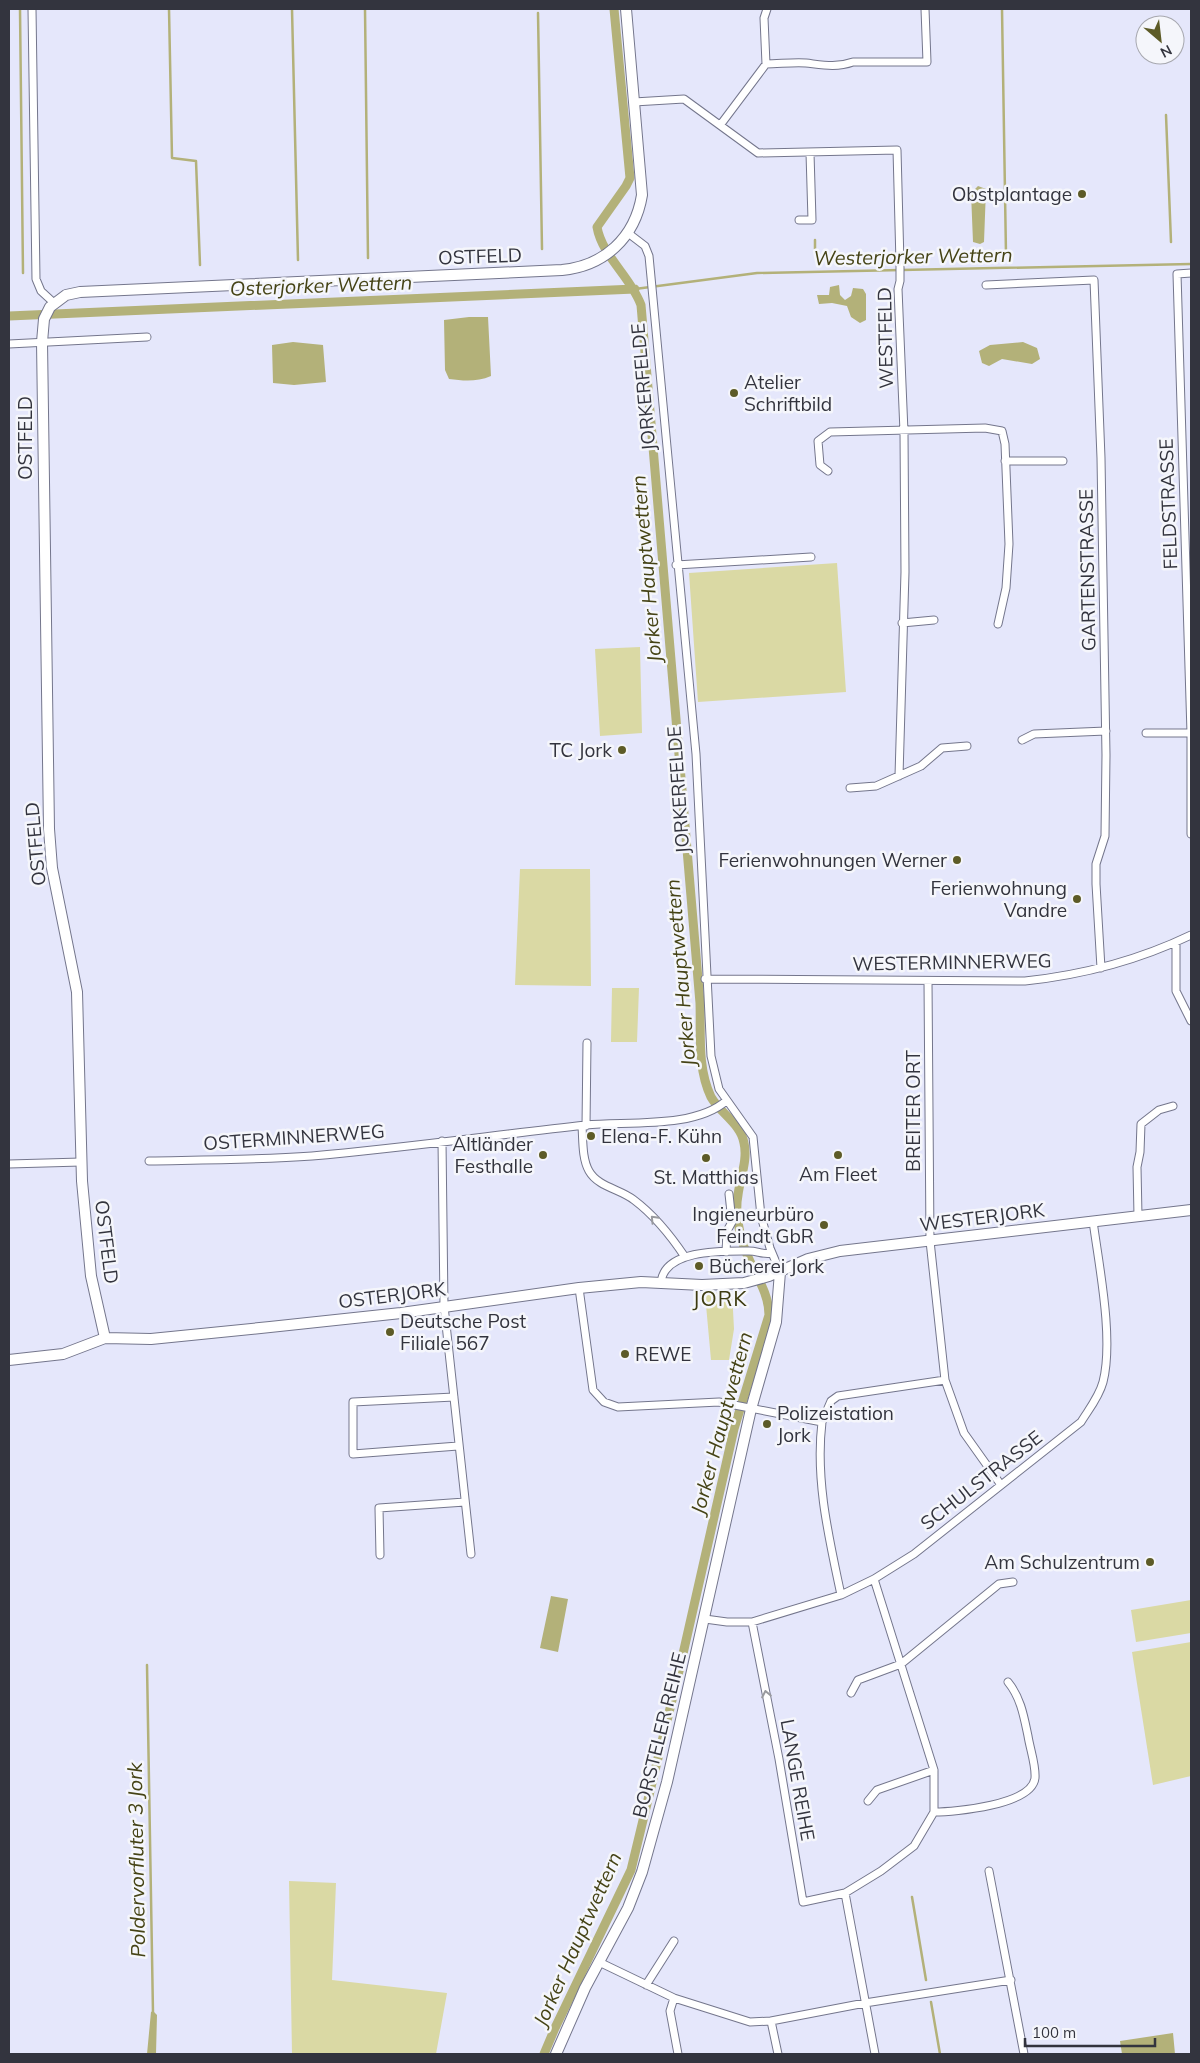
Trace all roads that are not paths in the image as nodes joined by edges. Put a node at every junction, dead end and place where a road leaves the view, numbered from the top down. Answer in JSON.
{"nodes":[{"id":1,"x":32,"y":9,"type":"edge"},
{"id":2,"x":626,"y":9,"type":"edge"},
{"id":3,"x":767,"y":9,"type":"edge"},
{"id":4,"x":925,"y":9,"type":"edge"},
{"id":5,"x":766,"y":64,"type":"junction"},
{"id":6,"x":634,"y":102,"type":"junction"},
{"id":7,"x":721,"y":124,"type":"junction"},
{"id":8,"x":810,"y":153,"type":"junction"},
{"id":9,"x":799,"y":220,"type":"dead end"},
{"id":10,"x":628,"y":233,"type":"junction"},
{"id":11,"x":1191,"y":273,"type":"edge"},
{"id":12,"x":986,"y":285,"type":"dead end"},
{"id":13,"x":52,"y":305,"type":"junction"},
{"id":14,"x":147,"y":337,"type":"dead end"},
{"id":15,"x":42,"y":342,"type":"junction"},
{"id":16,"x":9,"y":344,"type":"edge"},
{"id":17,"x":904,"y":432,"type":"junction"},
{"id":18,"x":1063,"y":460,"type":"dead end"},
{"id":19,"x":1005,"y":461,"type":"junction"},
{"id":20,"x":828,"y":472,"type":"dead end"},
{"id":21,"x":1188,"y":534,"type":"edge"},
{"id":22,"x":811,"y":557,"type":"dead end"},
{"id":23,"x":676,"y":565,"type":"junction"},
{"id":24,"x":934,"y":620,"type":"dead end"},
{"id":25,"x":902,"y":623,"type":"junction"},
{"id":26,"x":998,"y":624,"type":"dead end"},
{"id":27,"x":1106,"y":731,"type":"junction"},
{"id":28,"x":1146,"y":733,"type":"dead end"},
{"id":29,"x":1191,"y":733,"type":"edge"},
{"id":30,"x":1022,"y":740,"type":"dead end"},
{"id":31,"x":967,"y":746,"type":"dead end"},
{"id":32,"x":899,"y":776,"type":"junction"},
{"id":33,"x":850,"y":788,"type":"dead end"},
{"id":34,"x":1191,"y":808,"type":"edge"},
{"id":35,"x":1191,"y":834,"type":"edge"},
{"id":36,"x":1191,"y":935,"type":"edge"},
{"id":37,"x":1176,"y":943,"type":"junction"},
{"id":38,"x":1101,"y":968,"type":"junction"},
{"id":39,"x":705,"y":979,"type":"junction"},
{"id":40,"x":928,"y":981,"type":"junction"},
{"id":41,"x":1191,"y":1021,"type":"edge"},
{"id":42,"x":587,"y":1043,"type":"dead end"},
{"id":43,"x":725,"y":1102,"type":"junction"},
{"id":44,"x":1174,"y":1106,"type":"dead end"},
{"id":45,"x":584,"y":1126,"type":"junction"},
{"id":46,"x":442,"y":1141,"type":"junction"},
{"id":47,"x":81,"y":1162,"type":"junction"},
{"id":48,"x":149,"y":1162,"type":"dead end"},
{"id":49,"x":9,"y":1164,"type":"edge"},
{"id":50,"x":730,"y":1194,"type":"dead end"},
{"id":51,"x":1191,"y":1210,"type":"edge"},
{"id":52,"x":1138,"y":1216,"type":"junction"},
{"id":53,"x":1094,"y":1221,"type":"junction"},
{"id":54,"x":930,"y":1241,"type":"junction"},
{"id":55,"x":726,"y":1252,"type":"junction"},
{"id":56,"x":772,"y":1253,"type":"junction"},
{"id":57,"x":685,"y":1257,"type":"junction"},
{"id":58,"x":780,"y":1272,"type":"junction"},
{"id":59,"x":662,"y":1282,"type":"junction"},
{"id":60,"x":579,"y":1288,"type":"junction"},
{"id":61,"x":444,"y":1306,"type":"junction"},
{"id":62,"x":105,"y":1338,"type":"junction"},
{"id":63,"x":9,"y":1360,"type":"edge"},
{"id":64,"x":945,"y":1380,"type":"junction"},
{"id":65,"x":454,"y":1398,"type":"junction"},
{"id":66,"x":748,"y":1408,"type":"junction"},
{"id":67,"x":822,"y":1422,"type":"junction"},
{"id":68,"x":458,"y":1446,"type":"junction"},
{"id":69,"x":1001,"y":1485,"type":"junction"},
{"id":70,"x":465,"y":1502,"type":"junction"},
{"id":71,"x":380,"y":1554,"type":"dead end"},
{"id":72,"x":471,"y":1554,"type":"dead end"},
{"id":73,"x":874,"y":1579,"type":"junction"},
{"id":74,"x":1013,"y":1582,"type":"dead end"},
{"id":75,"x":841,"y":1595,"type":"junction"},
{"id":76,"x":705,"y":1619,"type":"junction"},
{"id":77,"x":752,"y":1622,"type":"junction"},
{"id":78,"x":901,"y":1664,"type":"junction"},
{"id":79,"x":1008,"y":1682,"type":"dead end"},
{"id":80,"x":852,"y":1693,"type":"dead end"},
{"id":81,"x":934,"y":1770,"type":"junction"},
{"id":82,"x":868,"y":1801,"type":"dead end"},
{"id":83,"x":934,"y":1812,"type":"junction"},
{"id":84,"x":989,"y":1871,"type":"dead end"},
{"id":85,"x":845,"y":1893,"type":"junction"},
{"id":86,"x":674,"y":1941,"type":"dead end"},
{"id":87,"x":599,"y":1962,"type":"junction"},
{"id":88,"x":1011,"y":1980,"type":"junction"},
{"id":89,"x":646,"y":1984,"type":"junction"},
{"id":90,"x":674,"y":1998,"type":"junction"},
{"id":91,"x":865,"y":2003,"type":"junction"},
{"id":92,"x":772,"y":2021,"type":"junction"},
{"id":93,"x":556,"y":2054,"type":"edge"},
{"id":94,"x":678,"y":2054,"type":"edge"},
{"id":95,"x":778,"y":2054,"type":"edge"},
{"id":96,"x":875,"y":2054,"type":"edge"},
{"id":97,"x":1024,"y":2054,"type":"edge"}],
"edges":[{"from":1,"to":13,"type":"street"},
{"from":2,"to":6,"type":"street"},
{"from":3,"to":5,"type":"street"},
{"from":4,"to":5,"type":"street"},
{"from":5,"to":7,"type":"street"},
{"from":6,"to":7,"type":"street","name":"WESTFELD"},
{"from":6,"to":10,"type":"street"},
{"from":7,"to":8,"type":"street","name":"WESTFELD"},
{"from":8,"to":9,"type":"street"},
{"from":8,"to":17,"type":"street","name":"WESTFELD"},
{"from":10,"to":13,"type":"street","name":"OSTFELD"},
{"from":10,"to":23,"type":"street","name":"JORKERFELDE"},
{"from":11,"to":21,"type":"street","name":"FELDSTRASSE"},
{"from":12,"to":27,"type":"street","name":"GARTENSTRASSE"},
{"from":13,"to":15,"type":"street","name":"OSTFELD"},
{"from":14,"to":15,"type":"street"},
{"from":15,"to":16,"type":"street"},
{"from":15,"to":47,"type":"street","name":"OSTFELD"},
{"from":17,"to":19,"type":"street"},
{"from":17,"to":20,"type":"street"},
{"from":17,"to":25,"type":"street","name":"WESTFELD"},
{"from":18,"to":19,"type":"street"},
{"from":19,"to":26,"type":"street"},
{"from":21,"to":29,"type":"street","name":"FELDSTRASSE"},
{"from":22,"to":23,"type":"street"},
{"from":23,"to":39,"type":"street","name":"JORKERFELDE"},
{"from":24,"to":25,"type":"street"},
{"from":25,"to":32,"type":"street","name":"WESTFELD"},
{"from":27,"to":30,"type":"street"},
{"from":27,"to":38,"type":"street","name":"GARTENSTRASSE"},
{"from":28,"to":29,"type":"street"},
{"from":29,"to":34,"type":"street","name":"FELDSTRASSE"},
{"from":31,"to":32,"type":"street"},
{"from":32,"to":33,"type":"street"},
{"from":34,"to":35,"type":"street","name":"FELDSTRASSE"},
{"from":36,"to":37,"type":"street","name":"WESTERMINNERWEG"},
{"from":37,"to":38,"type":"street","name":"WESTERMINNERWEG"},
{"from":37,"to":41,"type":"street"},
{"from":38,"to":40,"type":"street","name":"WESTERMINNERWEG"},
{"from":39,"to":40,"type":"street","name":"WESTERMINNERWEG"},
{"from":39,"to":43,"type":"street","name":"JORKERFELDE"},
{"from":40,"to":54,"type":"street","name":"BREITER ORT"},
{"from":42,"to":45,"type":"street"},
{"from":43,"to":45,"type":"street","name":"OSTERMINNERWEG"},
{"from":43,"to":56,"type":"street"},
{"from":44,"to":52,"type":"street"},
{"from":45,"to":46,"type":"street","name":"OSTERMINNERWEG"},
{"from":57,"to":45,"type":"street","one_way":true},
{"from":46,"to":48,"type":"street","name":"OSTERMINNERWEG"},
{"from":46,"to":61,"type":"street"},
{"from":47,"to":49,"type":"street"},
{"from":47,"to":62,"type":"street","name":"OSTFELD"},
{"from":50,"to":55,"type":"street"},
{"from":51,"to":52,"type":"street","name":"WESTERJORK"},
{"from":52,"to":53,"type":"street","name":"WESTERJORK"},
{"from":53,"to":54,"type":"street","name":"WESTERJORK"},
{"from":53,"to":69,"type":"street","name":"SCHULSTRASSE"},
{"from":54,"to":58,"type":"street","name":"WESTERJORK"},
{"from":54,"to":64,"type":"street","name":"BREITER ORT"},
{"from":55,"to":56,"type":"street"},
{"from":55,"to":57,"type":"street"},
{"from":56,"to":58,"type":"street"},
{"from":57,"to":59,"type":"street"},
{"from":58,"to":59,"type":"street","name":"OSTERJORK"},
{"from":58,"to":66,"type":"street","name":"BORSTELER REIHE"},
{"from":59,"to":60,"type":"street","name":"OSTERJORK"},
{"from":60,"to":61,"type":"street","name":"OSTERJORK"},
{"from":60,"to":66,"type":"street"},
{"from":61,"to":62,"type":"street","name":"OSTERJORK"},
{"from":61,"to":65,"type":"street"},
{"from":62,"to":63,"type":"street","name":"OSTERJORK"},
{"from":64,"to":67,"type":"street"},
{"from":64,"to":69,"type":"street","name":"BREITER ORT"},
{"from":65,"to":68,"type":"street"},
{"from":65,"to":68,"type":"street"},
{"from":66,"to":67,"type":"street"},
{"from":66,"to":76,"type":"street","name":"BORSTELER REIHE"},
{"from":67,"to":75,"type":"street"},
{"from":68,"to":70,"type":"street"},
{"from":69,"to":73,"type":"street","name":"SCHULSTRASSE"},
{"from":70,"to":71,"type":"street"},
{"from":70,"to":72,"type":"street"},
{"from":73,"to":75,"type":"street","name":"SCHULSTRASSE"},
{"from":73,"to":78,"type":"street"},
{"from":74,"to":78,"type":"street"},
{"from":75,"to":77,"type":"street","name":"SCHULSTRASSE"},
{"from":76,"to":77,"type":"street","name":"SCHULSTRASSE"},
{"from":76,"to":87,"type":"street","name":"BORSTELER REIHE"},
{"from":85,"to":77,"type":"street","name":"LANGE REIHE","one_way":true},
{"from":78,"to":80,"type":"street"},
{"from":78,"to":81,"type":"street"},
{"from":79,"to":83,"type":"street"},
{"from":81,"to":82,"type":"street"},
{"from":81,"to":83,"type":"street"},
{"from":83,"to":85,"type":"street","name":"LANGE REIHE"},
{"from":84,"to":88,"type":"street"},
{"from":85,"to":91,"type":"street"},
{"from":86,"to":89,"type":"street"},
{"from":87,"to":89,"type":"street"},
{"from":87,"to":93,"type":"street","name":"BORSTELER REIHE"},
{"from":88,"to":91,"type":"street"},
{"from":88,"to":97,"type":"street"},
{"from":89,"to":90,"type":"street"},
{"from":90,"to":92,"type":"street"},
{"from":90,"to":94,"type":"street"},
{"from":91,"to":92,"type":"street"},
{"from":91,"to":96,"type":"street"},
{"from":92,"to":95,"type":"street"}]}
